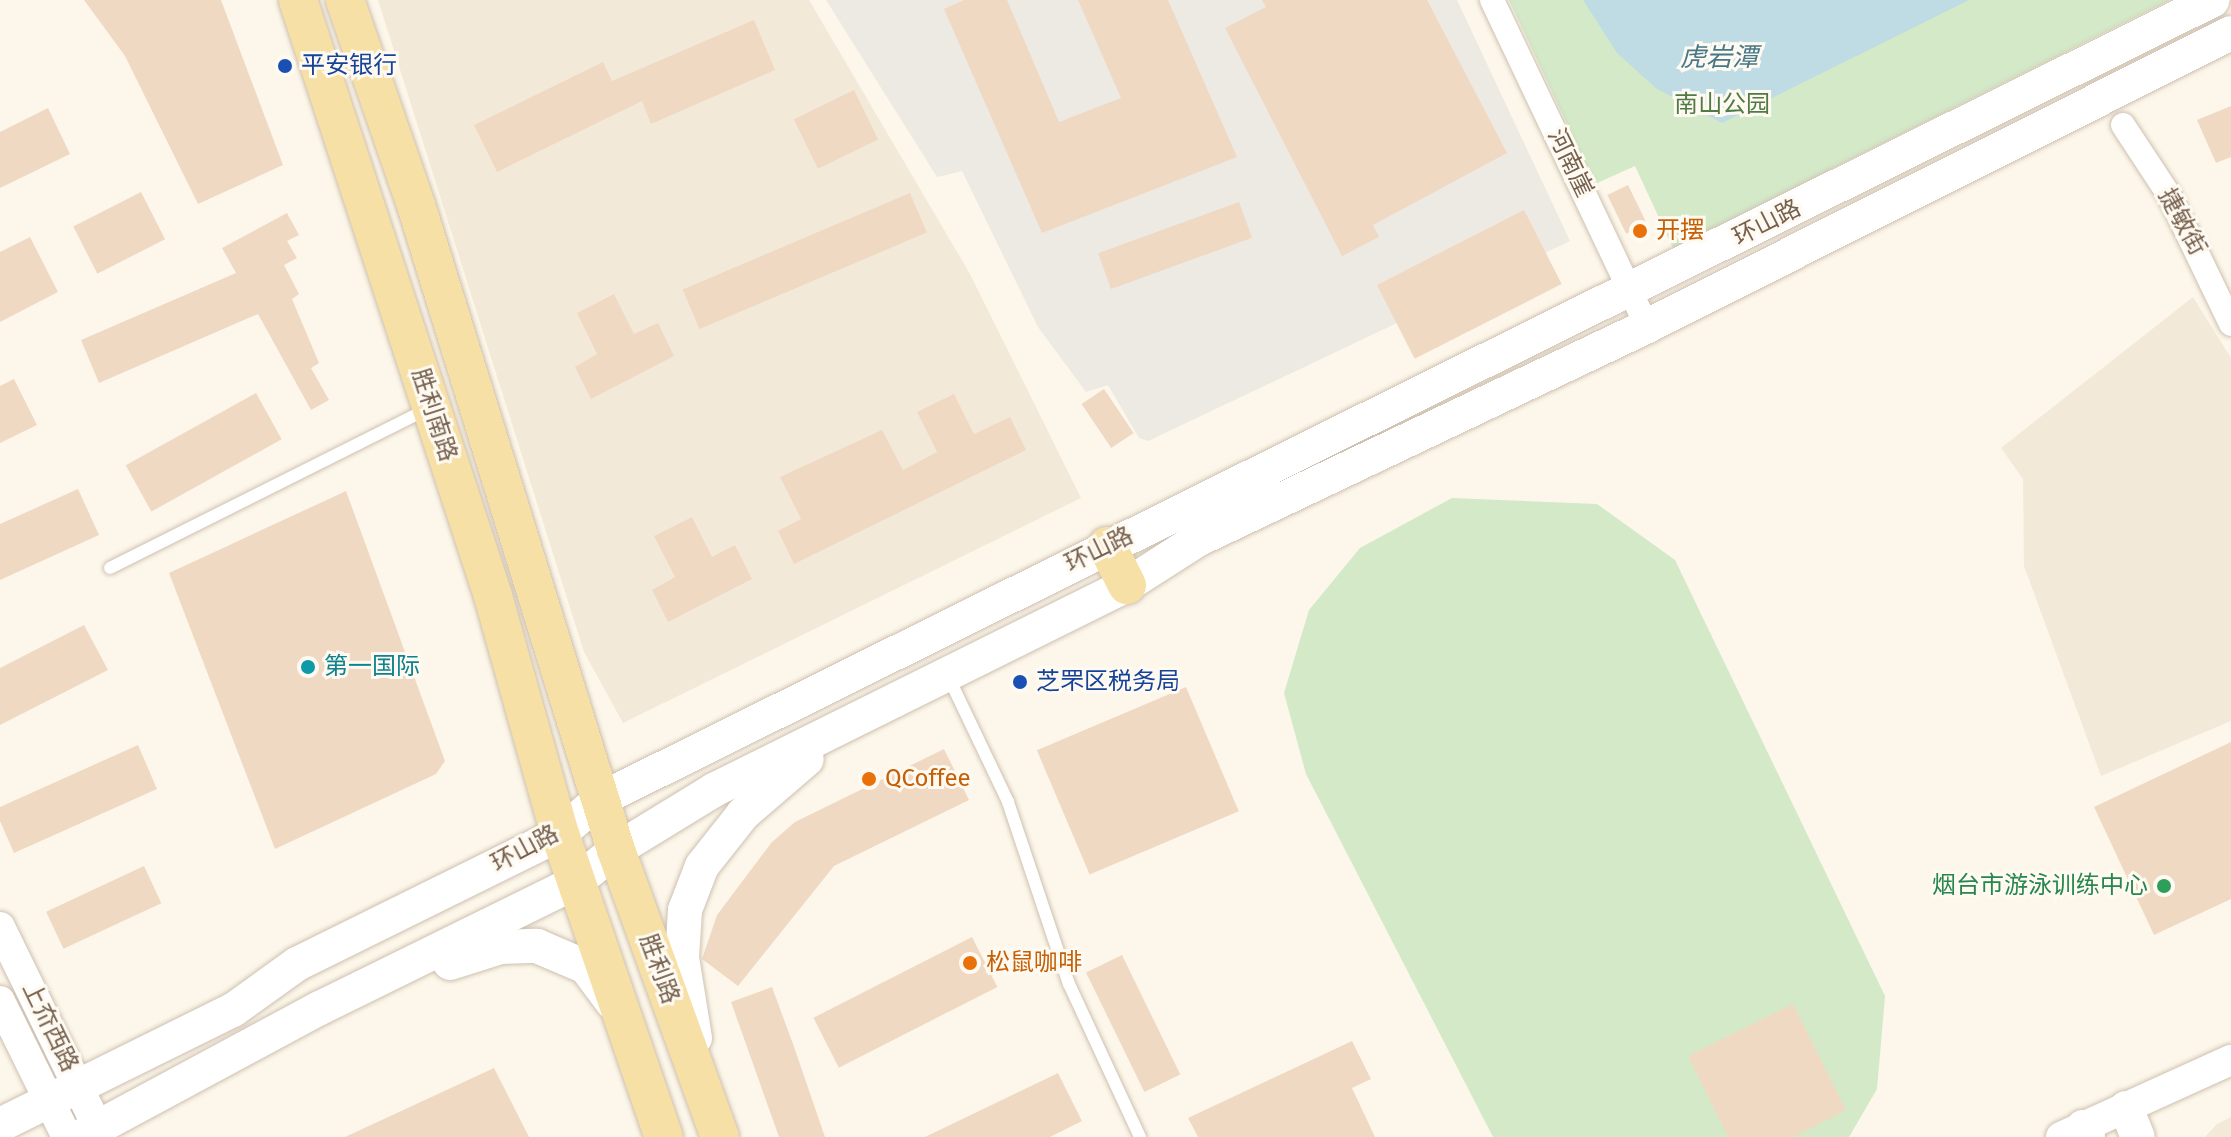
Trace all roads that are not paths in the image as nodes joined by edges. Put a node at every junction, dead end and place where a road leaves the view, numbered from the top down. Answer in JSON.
{"nodes":[{"id":1,"x":298,"y":0,"type":"edge"},
{"id":2,"x":345,"y":0,"type":"edge"},
{"id":3,"x":1492,"y":0,"type":"edge"},
{"id":4,"x":2213,"y":0,"type":"edge"},
{"id":5,"x":2231,"y":33,"type":"edge"},
{"id":6,"x":2123,"y":125,"type":"dead end"},
{"id":7,"x":1631,"y":291,"type":"junction"},
{"id":8,"x":2231,"y":324,"type":"edge"},
{"id":9,"x":1647,"y":326,"type":"junction"},
{"id":10,"x":431,"y":408,"type":"junction"},
{"id":11,"x":1107,"y":546,"type":"junction"},
{"id":12,"x":110,"y":568,"type":"dead end"},
{"id":13,"x":1127,"y":585,"type":"junction"},
{"id":14,"x":948,"y":676,"type":"junction"},
{"id":15,"x":883,"y":708,"type":"junction"},
{"id":16,"x":599,"y":800,"type":"junction"},
{"id":17,"x":560,"y":834,"type":"junction"},
{"id":18,"x":616,"y":850,"type":"junction"},
{"id":19,"x":576,"y":882,"type":"junction"},
{"id":20,"x":0,"y":927,"type":"edge"},
{"id":21,"x":346,"y":995,"type":"junction"},
{"id":22,"x":0,"y":1001,"type":"edge"},
{"id":23,"x":627,"y":1028,"type":"junction"},
{"id":24,"x":2231,"y":1060,"type":"edge"},
{"id":25,"x":703,"y":1090,"type":"junction"},
{"id":26,"x":64,"y":1091,"type":"junction"},
{"id":27,"x":2132,"y":1123,"type":"edge"},
{"id":28,"x":0,"y":1125,"type":"edge"},
{"id":29,"x":82,"y":1134,"type":"edge"},
{"id":30,"x":2077,"y":1134,"type":"edge"},
{"id":31,"x":664,"y":1137,"type":"edge"},
{"id":32,"x":720,"y":1137,"type":"edge"},
{"id":33,"x":1140,"y":1137,"type":"edge"}],
"edges":[{"from":1,"to":10,"type":"main road","name":"胜利南路"},
{"from":2,"to":16,"type":"main road","name":"胜利南路"},
{"from":3,"to":7,"type":"street","name":"河南崖"},
{"from":4,"to":7,"type":"main road","name":"环山路"},
{"from":5,"to":9,"type":"main road","name":"环山路"},
{"from":6,"to":8,"type":"street","name":"捷敏街"},
{"from":7,"to":9,"type":"street","name":"河南崖"},
{"from":7,"to":11,"type":"main road","name":"环山路"},
{"from":9,"to":13,"type":"main road","name":"环山路"},
{"from":10,"to":12,"type":"lane"},
{"from":10,"to":17,"type":"main road","name":"胜利南路"},
{"from":11,"to":13,"type":"main road"},
{"from":11,"to":16,"type":"main road","name":"环山路"},
{"from":13,"to":14,"type":"main road","name":"环山路"},
{"from":14,"to":15,"type":"main road","name":"环山路"},
{"from":14,"to":33,"type":"lane"},
{"from":15,"to":18,"type":"main road","name":"环山路"},
{"from":15,"to":25,"type":"main road"},
{"from":16,"to":17,"type":"main road","name":"环山路"},
{"from":16,"to":18,"type":"main road","name":"胜利路"},
{"from":17,"to":19,"type":"main road","name":"胜利路"},
{"from":17,"to":26,"type":"main road","name":"环山路"},
{"from":18,"to":19,"type":"main road","name":"环山路"},
{"from":18,"to":25,"type":"main road","name":"胜利路"},
{"from":19,"to":21,"type":"main road","name":"环山路"},
{"from":19,"to":23,"type":"main road","name":"胜利路"},
{"from":20,"to":26,"type":"street","name":"上夼西路"},
{"from":21,"to":23,"type":"main road"},
{"from":21,"to":29,"type":"main road","name":"环山路"},
{"from":22,"to":26,"type":"street","name":"上夼西路"},
{"from":23,"to":31,"type":"main road","name":"胜利路"},
{"from":24,"to":27,"type":"street"},
{"from":25,"to":32,"type":"main road","name":"胜利路"},
{"from":26,"to":28,"type":"main road","name":"环山路"},
{"from":26,"to":29,"type":"street","name":"上夼西路"},
{"from":27,"to":30,"type":"street"}]}
